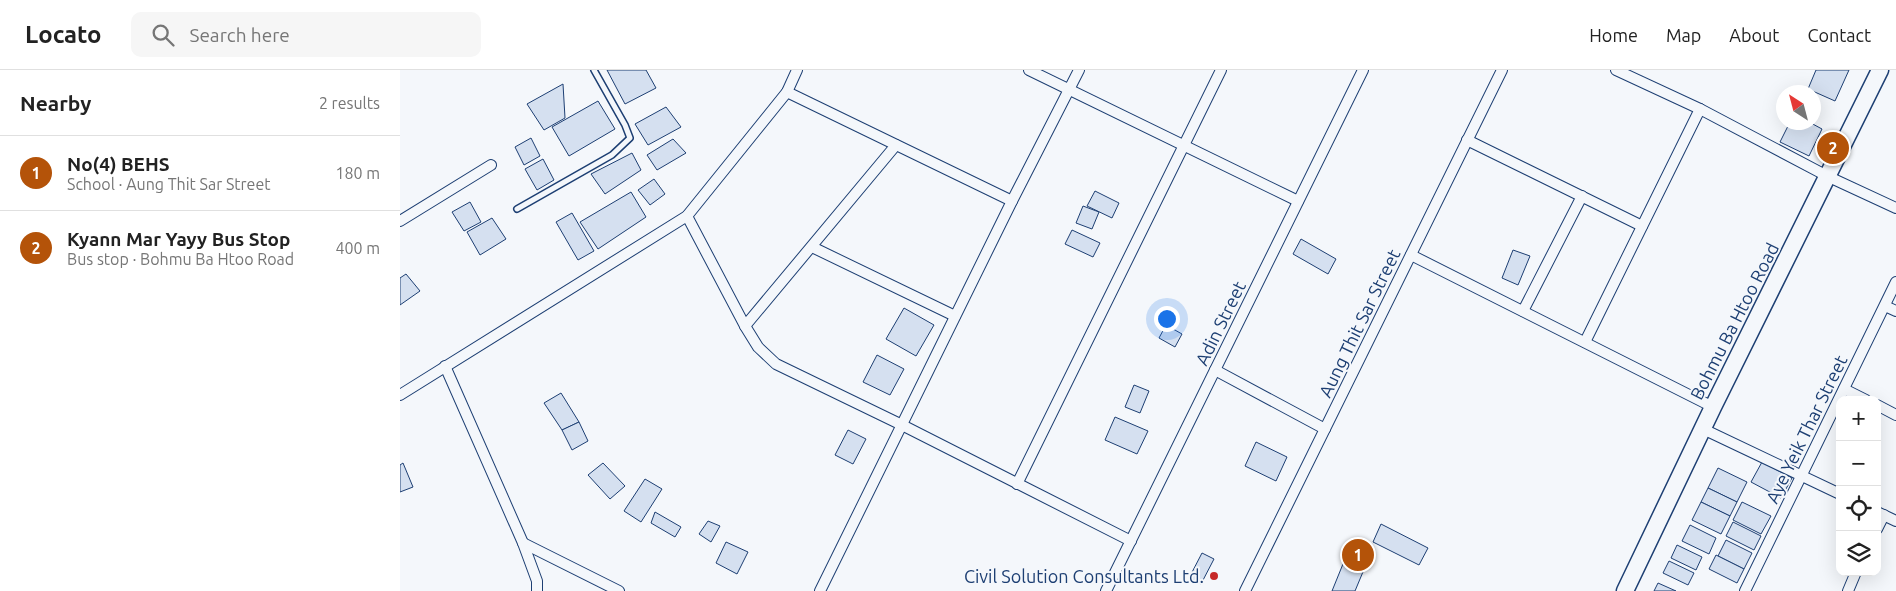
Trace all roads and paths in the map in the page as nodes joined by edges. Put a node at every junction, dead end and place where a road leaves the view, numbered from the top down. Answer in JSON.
{"nodes":[{"id":1,"x":594,"y":70,"type":"edge"},
{"id":2,"x":797,"y":70,"type":"edge"},
{"id":3,"x":1030,"y":70,"type":"edge"},
{"id":4,"x":1079,"y":70,"type":"edge"},
{"id":5,"x":1221,"y":70,"type":"edge"},
{"id":6,"x":1363,"y":70,"type":"edge"},
{"id":7,"x":1502,"y":70,"type":"edge"},
{"id":8,"x":1616,"y":70,"type":"edge"},
{"id":9,"x":1880,"y":70,"type":"edge"},
{"id":10,"x":1070,"y":89,"type":"junction"},
{"id":11,"x":787,"y":92,"type":"junction"},
{"id":12,"x":1700,"y":109,"type":"junction"},
{"id":13,"x":1467,"y":140,"type":"junction"},
{"id":14,"x":896,"y":145,"type":"junction"},
{"id":15,"x":1184,"y":146,"type":"junction"},
{"id":16,"x":491,"y":165,"type":"dead end"},
{"id":17,"x":1828,"y":177,"type":"junction"},
{"id":18,"x":1582,"y":196,"type":"junction"},
{"id":19,"x":1012,"y":201,"type":"junction"},
{"id":20,"x":1298,"y":201,"type":"junction"},
{"id":21,"x":1896,"y":208,"type":"edge"},
{"id":22,"x":517,"y":209,"type":"dead end"},
{"id":23,"x":687,"y":216,"type":"junction"},
{"id":24,"x":400,"y":221,"type":"edge"},
{"id":25,"x":1642,"y":226,"type":"junction"},
{"id":26,"x":812,"y":246,"type":"junction"},
{"id":27,"x":1411,"y":255,"type":"junction"},
{"id":28,"x":1896,"y":282,"type":"edge"},
{"id":29,"x":1885,"y":306,"type":"junction"},
{"id":30,"x":1523,"y":311,"type":"junction"},
{"id":31,"x":1896,"y":311,"type":"edge"},
{"id":32,"x":955,"y":316,"type":"junction"},
{"id":33,"x":745,"y":326,"type":"junction"},
{"id":34,"x":1584,"y":342,"type":"junction"},
{"id":35,"x":445,"y":366,"type":"junction"},
{"id":36,"x":1215,"y":370,"type":"junction"},
{"id":37,"x":1844,"y":389,"type":"junction"},
{"id":38,"x":400,"y":395,"type":"edge"},
{"id":39,"x":1858,"y":396,"type":"edge"},
{"id":40,"x":1713,"y":407,"type":"junction"},
{"id":41,"x":1881,"y":408,"type":"edge"},
{"id":42,"x":1896,"y":415,"type":"edge"},
{"id":43,"x":902,"y":425,"type":"junction"},
{"id":44,"x":1325,"y":429,"type":"junction"},
{"id":45,"x":1703,"y":429,"type":"junction"},
{"id":46,"x":1801,"y":476,"type":"junction"},
{"id":47,"x":1017,"y":484,"type":"junction"},
{"id":48,"x":1836,"y":492,"type":"edge"},
{"id":49,"x":1881,"y":514,"type":"edge"},
{"id":50,"x":1896,"y":521,"type":"edge"},
{"id":51,"x":1131,"y":541,"type":"junction"},
{"id":52,"x":523,"y":543,"type":"junction"},
{"id":53,"x":1854,"y":576,"type":"edge"},
{"id":54,"x":537,"y":591,"type":"edge"},
{"id":55,"x":619,"y":591,"type":"edge"},
{"id":56,"x":820,"y":591,"type":"edge"},
{"id":57,"x":1106,"y":591,"type":"edge"},
{"id":58,"x":1245,"y":591,"type":"edge"},
{"id":59,"x":1625,"y":591,"type":"edge"},
{"id":60,"x":1745,"y":591,"type":"edge"},
{"id":61,"x":1848,"y":591,"type":"edge"}],
"edges":[{"from":1,"to":22,"type":"lane"},
{"from":2,"to":11,"type":"street"},
{"from":3,"to":10,"type":"street"},
{"from":4,"to":10,"type":"street"},
{"from":5,"to":15,"type":"street"},
{"from":6,"to":20,"type":"street","name":"Adin Street"},
{"from":7,"to":13,"type":"street","name":"Aung Thit Sar Street"},
{"from":8,"to":12,"type":"street"},
{"from":9,"to":17,"type":"main road","name":"Bohmu Ba Htoo Road"},
{"from":10,"to":15,"type":"street"},
{"from":10,"to":19,"type":"street"},
{"from":11,"to":14,"type":"street"},
{"from":11,"to":23,"type":"street"},
{"from":12,"to":17,"type":"street"},
{"from":12,"to":25,"type":"street"},
{"from":13,"to":18,"type":"street"},
{"from":13,"to":27,"type":"street","name":"Aung Thit Sar Street"},
{"from":14,"to":19,"type":"street"},
{"from":14,"to":26,"type":"street"},
{"from":15,"to":20,"type":"street"},
{"from":15,"to":47,"type":"street"},
{"from":16,"to":24,"type":"street"},
{"from":17,"to":21,"type":"street"},
{"from":17,"to":40,"type":"main road","name":"Bohmu Ba Htoo Road"},
{"from":18,"to":25,"type":"street"},
{"from":18,"to":30,"type":"street"},
{"from":19,"to":32,"type":"street"},
{"from":20,"to":36,"type":"street","name":"Adin Street"},
{"from":23,"to":33,"type":"street"},
{"from":23,"to":35,"type":"street"},
{"from":25,"to":34,"type":"street"},
{"from":26,"to":32,"type":"street"},
{"from":26,"to":33,"type":"street"},
{"from":27,"to":30,"type":"street"},
{"from":27,"to":44,"type":"street","name":"Aung Thit Sar Street"},
{"from":28,"to":29,"type":"street","name":"Aye Yeik Thar Street"},
{"from":29,"to":31,"type":"street"},
{"from":29,"to":37,"type":"street","name":"Aye Yeik Thar Street"},
{"from":30,"to":34,"type":"street"},
{"from":32,"to":43,"type":"street"},
{"from":33,"to":43,"type":"street"},
{"from":34,"to":40,"type":"street"},
{"from":35,"to":38,"type":"street"},
{"from":35,"to":52,"type":"street"},
{"from":36,"to":44,"type":"street"},
{"from":36,"to":51,"type":"street","name":"Adin Street"},
{"from":37,"to":39,"type":"street"},
{"from":37,"to":46,"type":"street","name":"Aye Yeik Thar Street"},
{"from":40,"to":45,"type":"main road","name":"Bohmu Ba Htoo Road"},
{"from":41,"to":42,"type":"street"},
{"from":43,"to":47,"type":"street"},
{"from":43,"to":56,"type":"street"},
{"from":44,"to":58,"type":"street","name":"Aung Thit Sar Street"},
{"from":45,"to":46,"type":"street"},
{"from":45,"to":59,"type":"main road","name":"Bohmu Ba Htoo Road"},
{"from":46,"to":48,"type":"street"},
{"from":46,"to":60,"type":"street","name":"Aye Yeik Thar Street"},
{"from":47,"to":51,"type":"street"},
{"from":49,"to":50,"type":"street"},
{"from":51,"to":57,"type":"street","name":"Adin Street"},
{"from":52,"to":54,"type":"street"},
{"from":52,"to":55,"type":"street"},
{"from":53,"to":61,"type":"street"}]}
